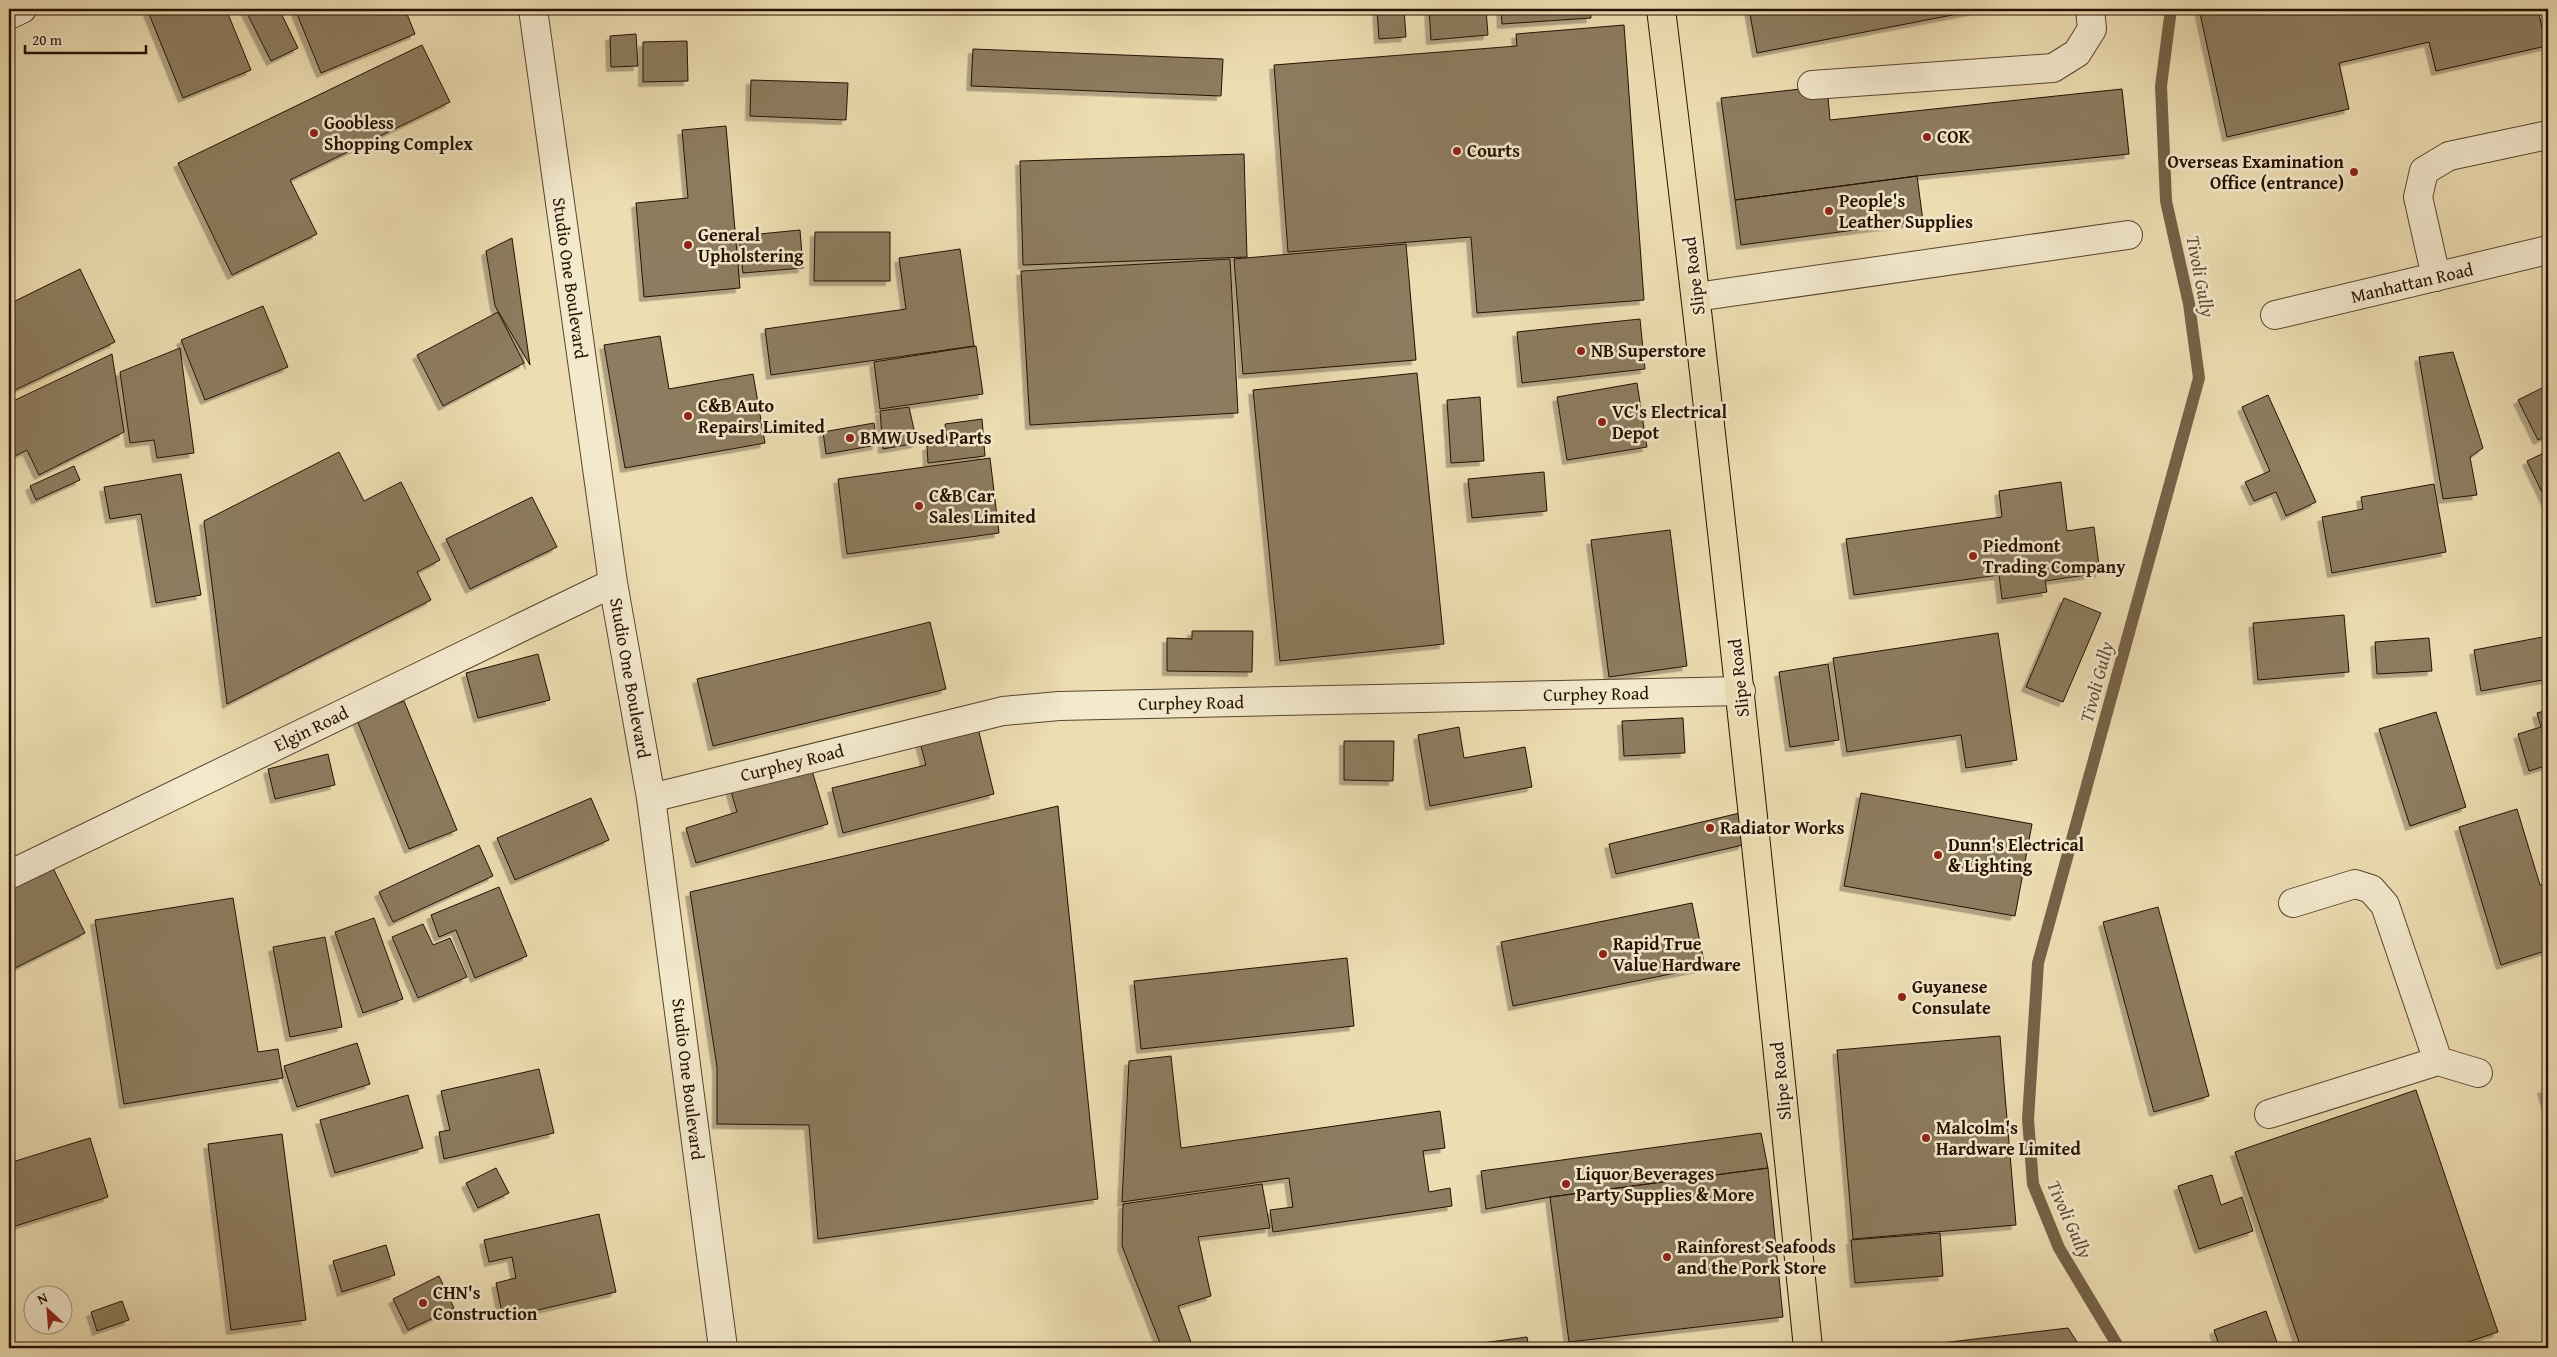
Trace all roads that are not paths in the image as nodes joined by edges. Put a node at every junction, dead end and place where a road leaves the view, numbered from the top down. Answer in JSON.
{"nodes":[{"id":1,"x":22,"y":9,"type":"edge"},
{"id":2,"x":533,"y":9,"type":"edge"},
{"id":3,"x":1660,"y":9,"type":"edge"},
{"id":4,"x":2090,"y":9,"type":"edge"},
{"id":5,"x":9,"y":15,"type":"edge"},
{"id":6,"x":1812,"y":85,"type":"dead end"},
{"id":7,"x":2548,"y":135,"type":"edge"},
{"id":8,"x":2128,"y":235,"type":"dead end"},
{"id":9,"x":2548,"y":250,"type":"edge"},
{"id":10,"x":2436,"y":277,"type":"junction"},
{"id":11,"x":1696,"y":297,"type":"junction"},
{"id":12,"x":2275,"y":315,"type":"dead end"},
{"id":13,"x":613,"y":583,"type":"junction"},
{"id":14,"x":1741,"y":691,"type":"junction"},
{"id":15,"x":651,"y":798,"type":"junction"},
{"id":16,"x":9,"y":875,"type":"edge"},
{"id":17,"x":2293,"y":902,"type":"dead end"},
{"id":18,"x":2438,"y":1061,"type":"junction"},
{"id":19,"x":2478,"y":1074,"type":"dead end"},
{"id":20,"x":2268,"y":1114,"type":"dead end"},
{"id":21,"x":723,"y":1348,"type":"edge"},
{"id":22,"x":1808,"y":1348,"type":"edge"}],
"edges":[{"from":1,"to":5,"type":"street"},
{"from":2,"to":13,"type":"street","name":"Studio One Boulevard"},
{"from":3,"to":11,"type":"main road","name":"Slipe Road"},
{"from":4,"to":6,"type":"street"},
{"from":7,"to":10,"type":"street"},
{"from":8,"to":11,"type":"street"},
{"from":9,"to":10,"type":"street","name":"Manhattan Road"},
{"from":10,"to":12,"type":"street","name":"Manhattan Road"},
{"from":11,"to":14,"type":"main road","name":"Slipe Road"},
{"from":13,"to":15,"type":"street","name":"Studio One Boulevard"},
{"from":13,"to":16,"type":"street","name":"Elgin Road"},
{"from":14,"to":15,"type":"street","name":"Curphey Road"},
{"from":14,"to":22,"type":"main road","name":"Slipe Road"},
{"from":15,"to":21,"type":"street","name":"Studio One Boulevard"},
{"from":17,"to":18,"type":"street"},
{"from":18,"to":19,"type":"street"},
{"from":18,"to":20,"type":"street"}]}
